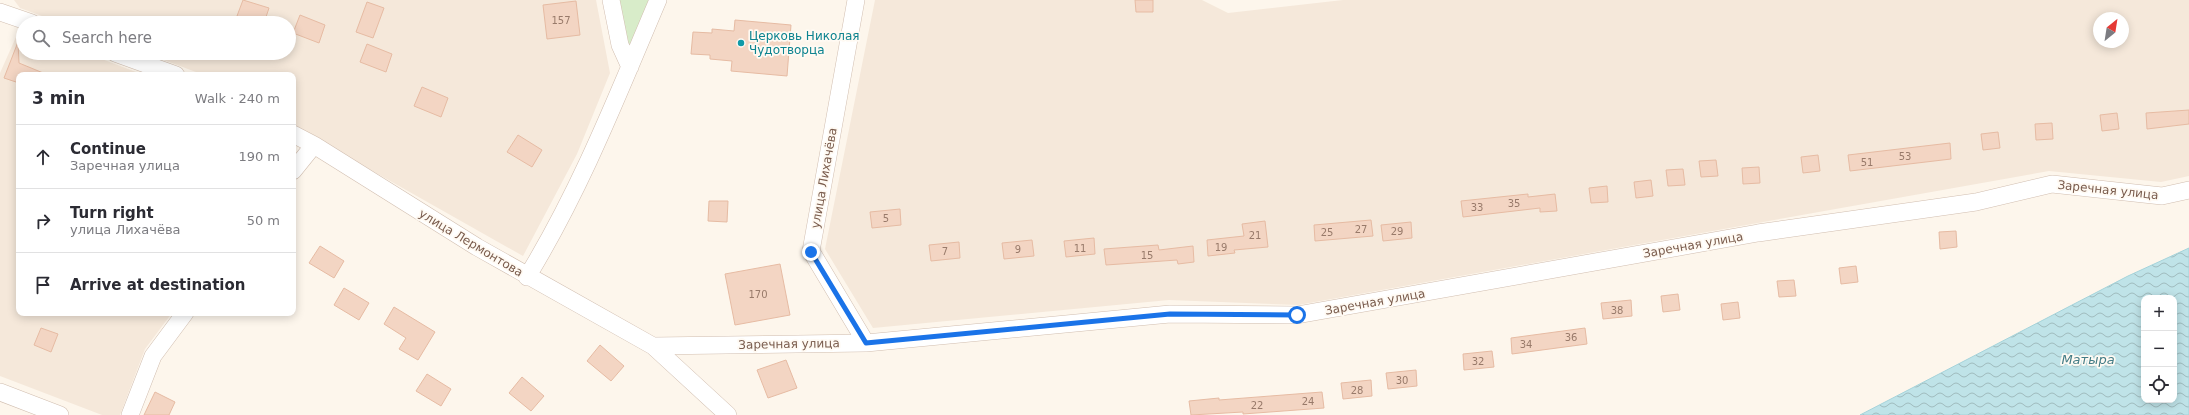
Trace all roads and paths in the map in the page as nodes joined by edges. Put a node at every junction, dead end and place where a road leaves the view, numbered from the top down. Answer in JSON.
{"nodes":[{"id":1,"x":5,"y":0,"type":"edge"},
{"id":2,"x":611,"y":0,"type":"edge"},
{"id":3,"x":658,"y":0,"type":"edge"},
{"id":4,"x":856,"y":0,"type":"edge"},
{"id":5,"x":0,"y":11,"type":"edge"},
{"id":6,"x":16,"y":17,"type":"edge"},
{"id":7,"x":134,"y":60,"type":"edge"},
{"id":8,"x":630,"y":67,"type":"junction"},
{"id":9,"x":168,"y":72,"type":"edge"},
{"id":10,"x":296,"y":136,"type":"edge"},
{"id":11,"x":314,"y":145,"type":"junction"},
{"id":12,"x":296,"y":167,"type":"edge"},
{"id":13,"x":2189,"y":190,"type":"edge"},
{"id":14,"x":527,"y":276,"type":"junction"},
{"id":15,"x":183,"y":316,"type":"edge"},
{"id":16,"x":866,"y":343,"type":"junction"},
{"id":17,"x":653,"y":346,"type":"junction"},
{"id":18,"x":0,"y":392,"type":"edge"},
{"id":19,"x":60,"y":415,"type":"edge"},
{"id":20,"x":130,"y":415,"type":"edge"},
{"id":21,"x":728,"y":415,"type":"edge"}],
"edges":[{"from":1,"to":5,"type":"street"},
{"from":2,"to":8,"type":"street"},
{"from":3,"to":8,"type":"street"},
{"from":4,"to":16,"type":"street","name":"улица Лихачёва"},
{"from":5,"to":6,"type":"street"},
{"from":7,"to":9,"type":"street"},
{"from":8,"to":14,"type":"street"},
{"from":10,"to":11,"type":"street","name":"улица Лермонтова"},
{"from":11,"to":12,"type":"street"},
{"from":11,"to":14,"type":"street","name":"улица Лермонтова"},
{"from":13,"to":16,"type":"street","name":"Заречная улица"},
{"from":14,"to":17,"type":"street","name":"улица Лермонтова"},
{"from":15,"to":20,"type":"street"},
{"from":16,"to":17,"type":"street","name":"Заречная улица"},
{"from":17,"to":21,"type":"street"},
{"from":18,"to":19,"type":"street"}]}
